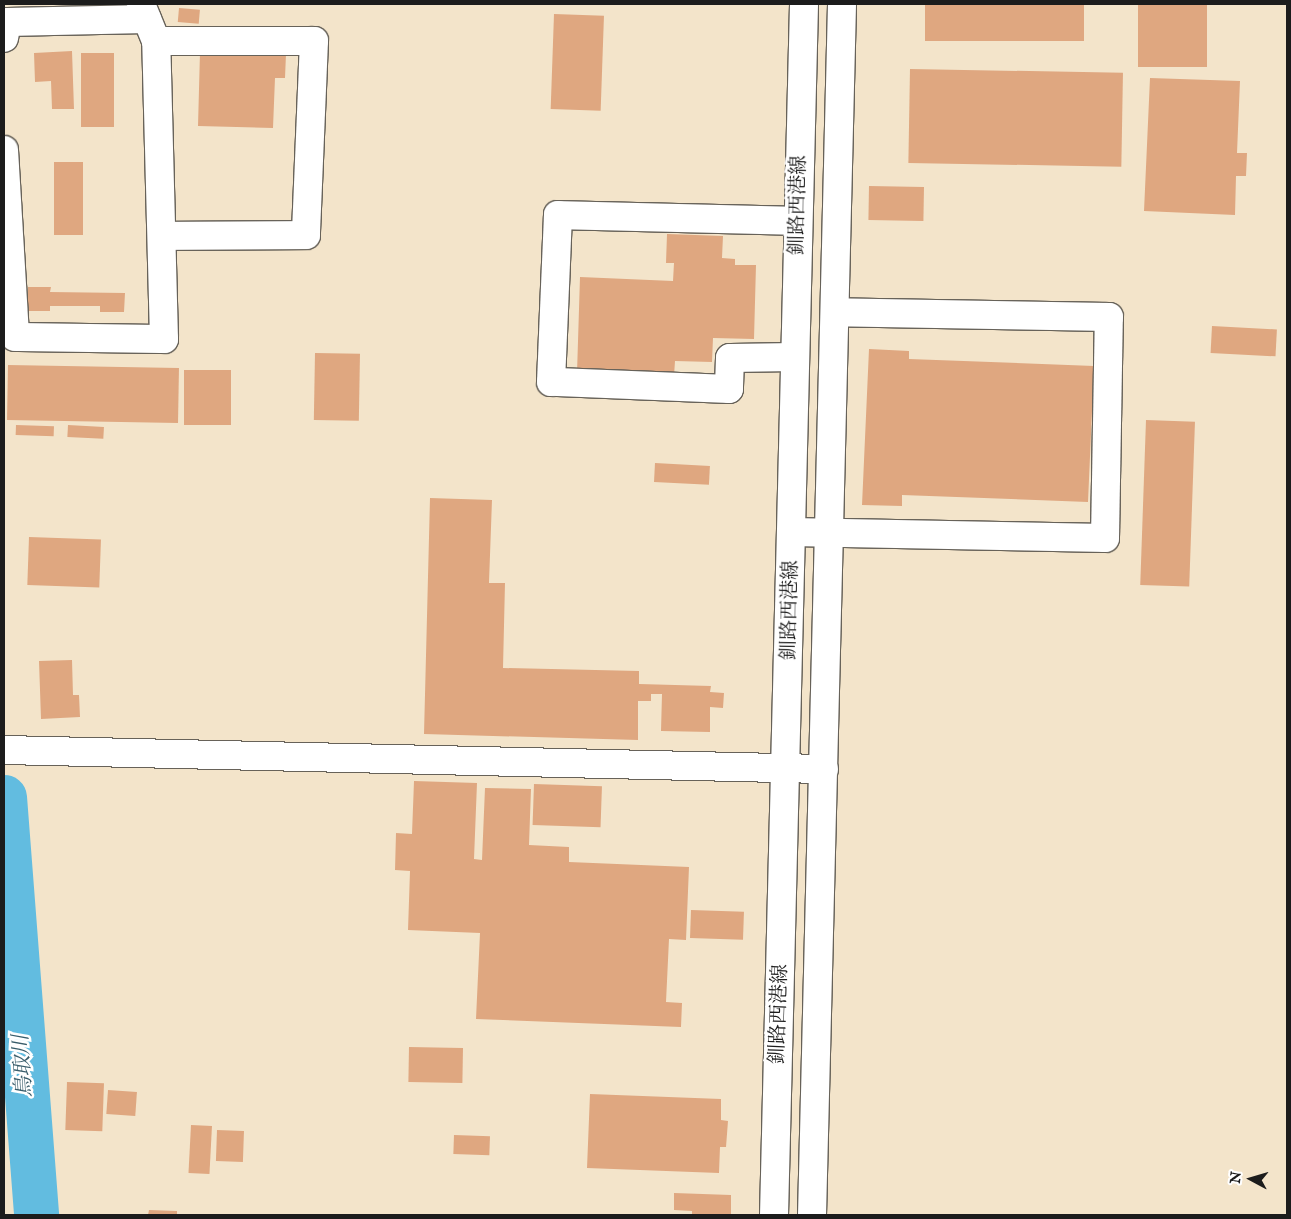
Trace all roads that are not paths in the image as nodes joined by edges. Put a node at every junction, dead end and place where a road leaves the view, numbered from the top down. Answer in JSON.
{"nodes":[{"id":1,"x":804,"y":4,"type":"edge"},
{"id":2,"x":842,"y":4,"type":"edge"},
{"id":3,"x":148,"y":21,"type":"edge"},
{"id":4,"x":4,"y":38,"type":"edge"},
{"id":5,"x":4,"y":150,"type":"edge"},
{"id":6,"x":798,"y":221,"type":"junction"},
{"id":7,"x":162,"y":236,"type":"junction"},
{"id":8,"x":835,"y":312,"type":"junction"},
{"id":9,"x":795,"y":357,"type":"junction"},
{"id":10,"x":792,"y":532,"type":"junction"},
{"id":11,"x":831,"y":533,"type":"junction"},
{"id":12,"x":12,"y":750,"type":"edge"},
{"id":13,"x":786,"y":768,"type":"junction"},
{"id":14,"x":824,"y":769,"type":"junction"},
{"id":15,"x":774,"y":1215,"type":"edge"},
{"id":16,"x":812,"y":1215,"type":"edge"}],
"edges":[{"from":1,"to":6,"type":"main road","name":"釧路西港線"},
{"from":2,"to":8,"type":"main road","name":"釧路西港線"},
{"from":3,"to":4,"type":"main road"},
{"from":3,"to":7,"type":"main road"},
{"from":3,"to":7,"type":"main road"},
{"from":5,"to":7,"type":"main road"},
{"from":6,"to":9,"type":"main road","name":"釧路西港線"},
{"from":6,"to":9,"type":"main road"},
{"from":8,"to":11,"type":"main road","name":"釧路西港線"},
{"from":8,"to":11,"type":"main road"},
{"from":9,"to":10,"type":"main road","name":"釧路西港線"},
{"from":10,"to":11,"type":"main road"},
{"from":10,"to":13,"type":"main road","name":"釧路西港線"},
{"from":11,"to":14,"type":"main road","name":"釧路西港線"},
{"from":12,"to":13,"type":"main road"},
{"from":13,"to":14,"type":"main road"},
{"from":13,"to":15,"type":"main road","name":"釧路西港線"},
{"from":14,"to":16,"type":"main road","name":"釧路西港線"}]}
